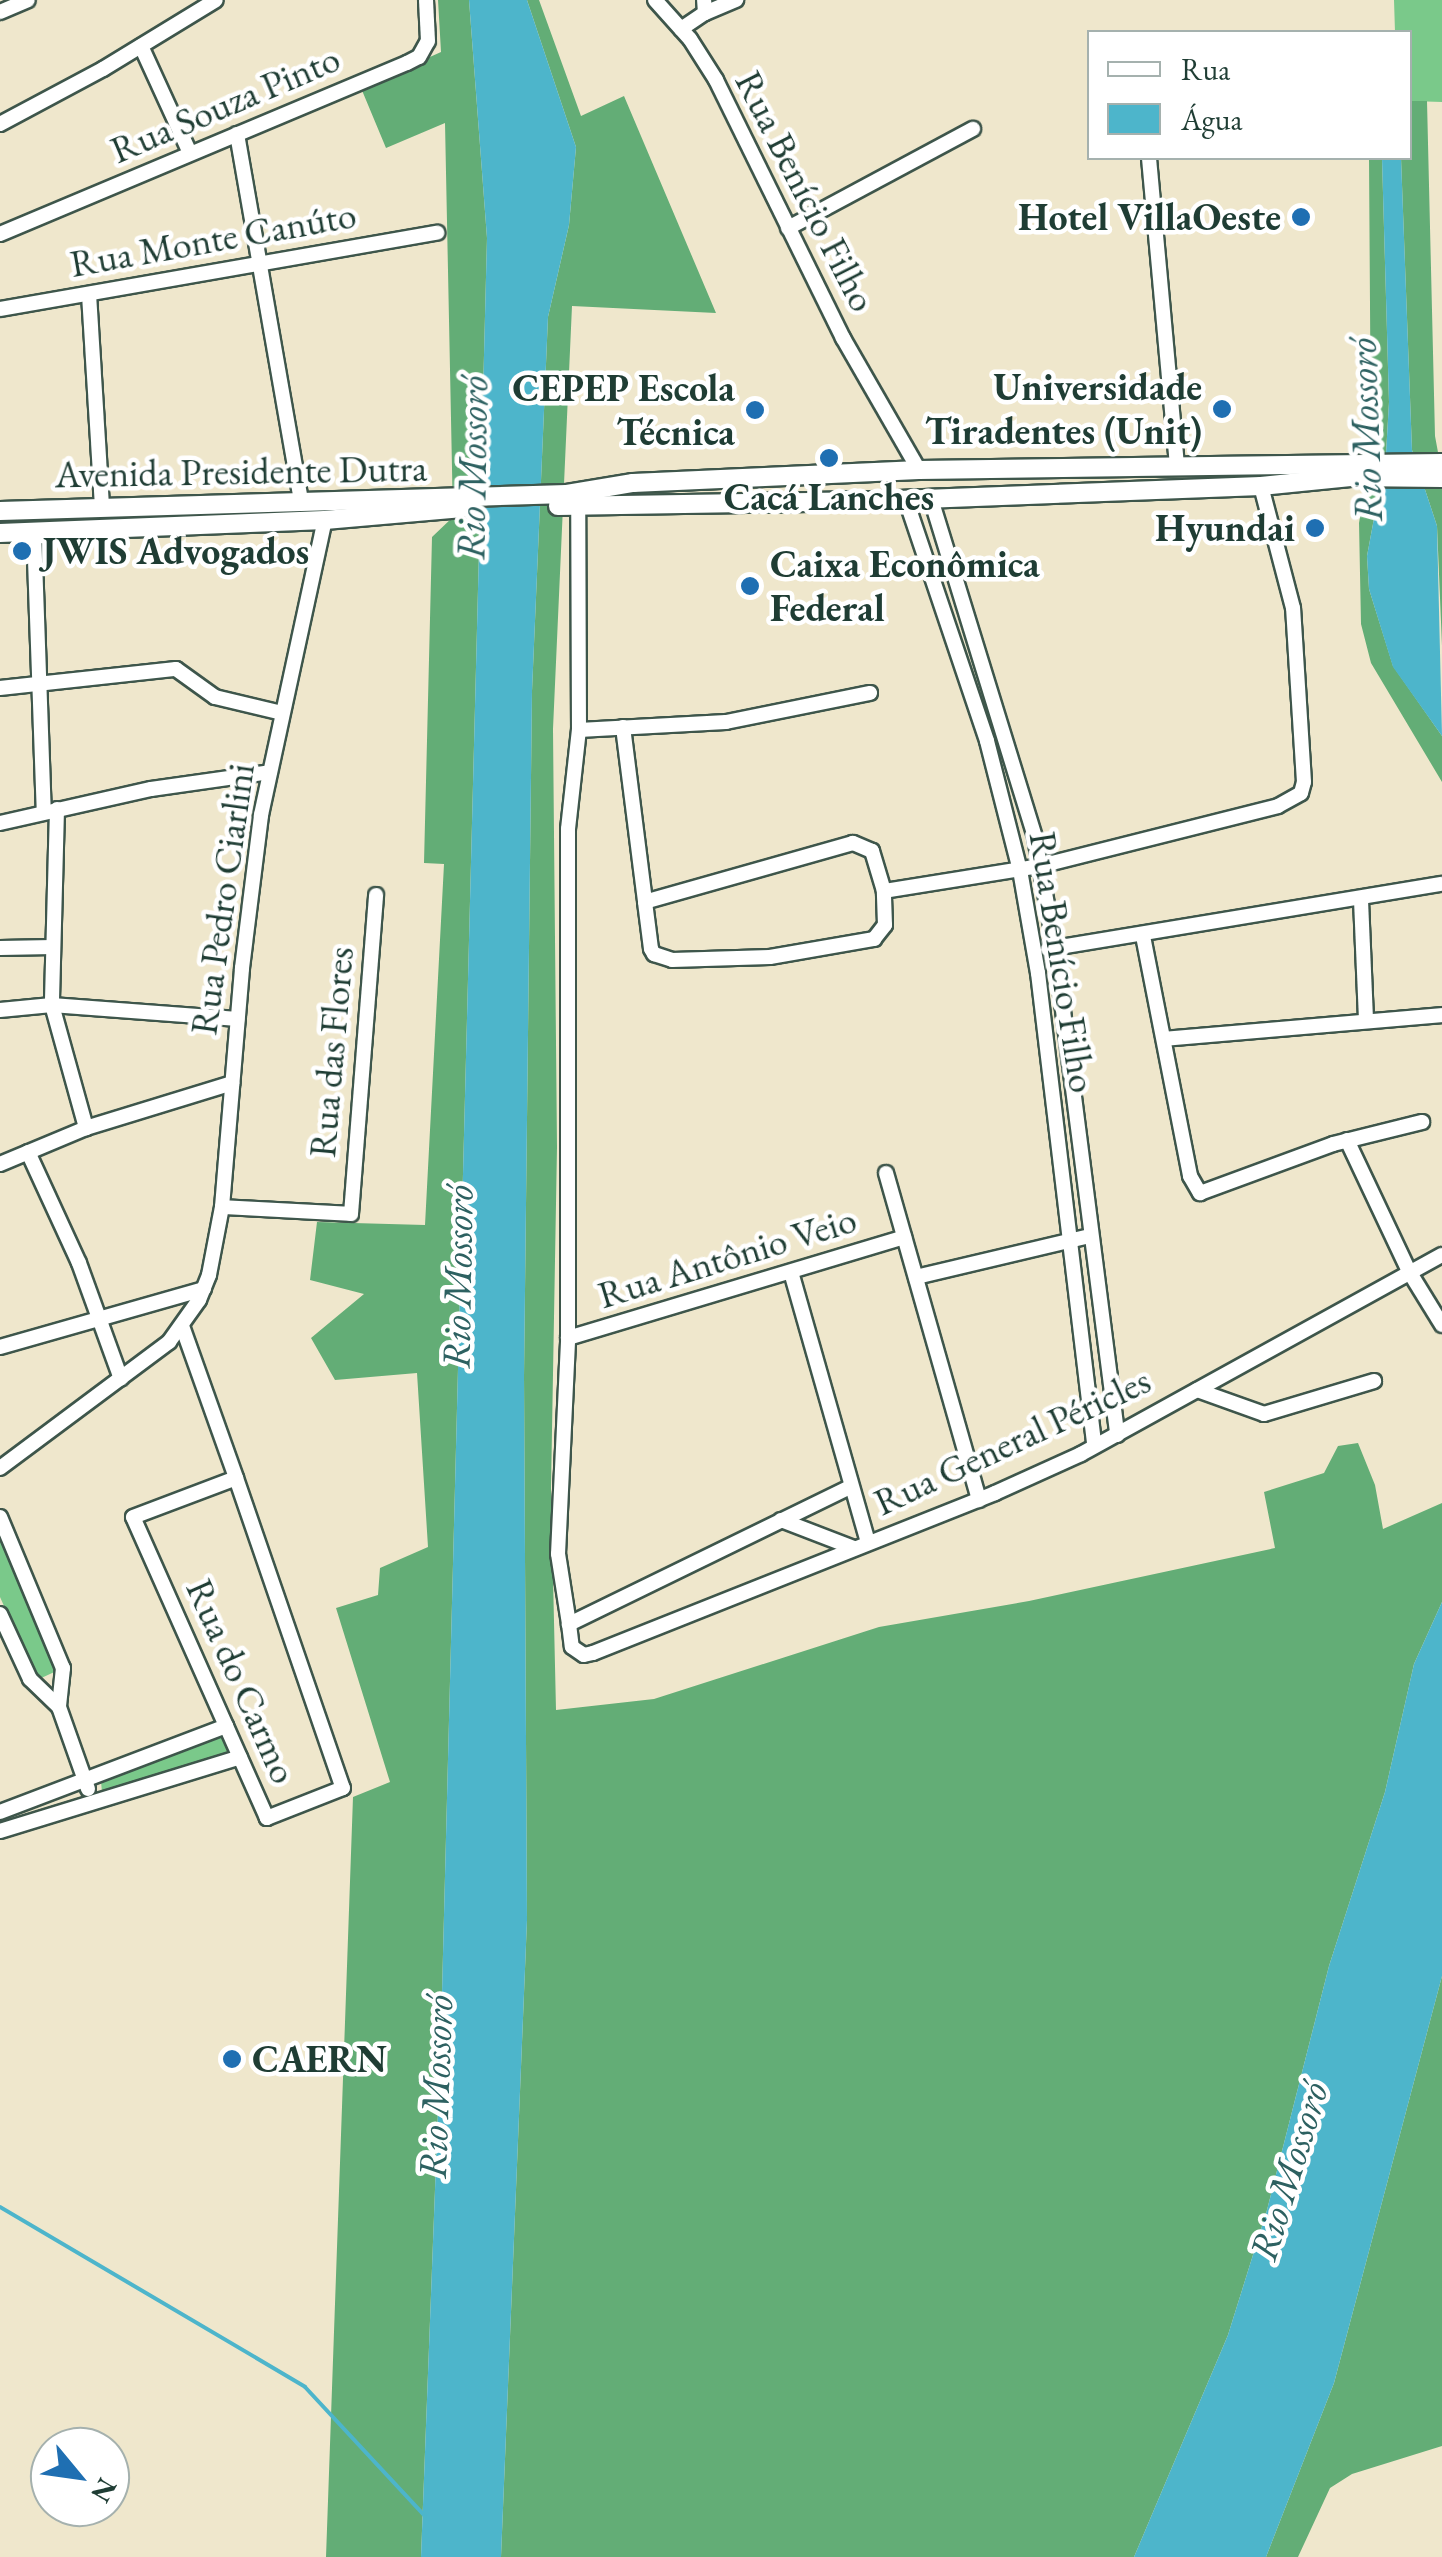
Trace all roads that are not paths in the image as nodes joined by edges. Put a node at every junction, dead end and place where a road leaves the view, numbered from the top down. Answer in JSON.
{"nodes":[{"id":1,"x":28,"y":0,"type":"edge"},
{"id":2,"x":216,"y":0,"type":"edge"},
{"id":3,"x":426,"y":0,"type":"edge"},
{"id":4,"x":654,"y":0,"type":"edge"},
{"id":5,"x":736,"y":0,"type":"edge"},
{"id":6,"x":704,"y":6,"type":"edge"},
{"id":7,"x":0,"y":12,"type":"edge"},
{"id":8,"x":682,"y":29,"type":"junction"},
{"id":9,"x":141,"y":46,"type":"junction"},
{"id":10,"x":0,"y":124,"type":"edge"},
{"id":11,"x":973,"y":129,"type":"dead end"},
{"id":12,"x":238,"y":134,"type":"junction"},
{"id":13,"x":190,"y":153,"type":"junction"},
{"id":14,"x":1149,"y":160,"type":"edge"},
{"id":15,"x":788,"y":228,"type":"junction"},
{"id":16,"x":436,"y":233,"type":"dead end"},
{"id":17,"x":0,"y":234,"type":"edge"},
{"id":18,"x":258,"y":267,"type":"junction"},
{"id":19,"x":89,"y":294,"type":"junction"},
{"id":20,"x":0,"y":309,"type":"edge"},
{"id":21,"x":1442,"y":463,"type":"edge"},
{"id":22,"x":1177,"y":464,"type":"junction"},
{"id":23,"x":1058,"y":468,"type":"junction"},
{"id":24,"x":920,"y":470,"type":"junction"},
{"id":25,"x":1352,"y":471,"type":"junction"},
{"id":26,"x":1442,"y":478,"type":"edge"},
{"id":27,"x":1261,"y":486,"type":"junction"},
{"id":28,"x":1058,"y":494,"type":"junction"},
{"id":29,"x":930,"y":499,"type":"junction"},
{"id":30,"x":572,"y":500,"type":"junction"},
{"id":31,"x":906,"y":500,"type":"junction"},
{"id":32,"x":301,"y":502,"type":"junction"},
{"id":33,"x":456,"y":504,"type":"junction"},
{"id":34,"x":102,"y":505,"type":"junction"},
{"id":35,"x":0,"y":511,"type":"edge"},
{"id":36,"x":325,"y":520,"type":"junction"},
{"id":37,"x":34,"y":531,"type":"junction"},
{"id":38,"x":0,"y":533,"type":"edge"},
{"id":39,"x":966,"y":611,"type":"junction"},
{"id":40,"x":946,"y":617,"type":"junction"},
{"id":41,"x":38,"y":682,"type":"junction"},
{"id":42,"x":0,"y":688,"type":"edge"},
{"id":43,"x":870,"y":694,"type":"dead end"},
{"id":44,"x":282,"y":713,"type":"junction"},
{"id":45,"x":624,"y":728,"type":"junction"},
{"id":46,"x":579,"y":730,"type":"junction"},
{"id":47,"x":1014,"y":761,"type":"junction"},
{"id":48,"x":994,"y":767,"type":"junction"},
{"id":49,"x":270,"y":772,"type":"junction"},
{"id":50,"x":50,"y":811,"type":"junction"},
{"id":51,"x":0,"y":823,"type":"edge"},
{"id":52,"x":1040,"y":866,"type":"junction"},
{"id":53,"x":1020,"y":870,"type":"junction"},
{"id":54,"x":1442,"y":884,"type":"edge"},
{"id":55,"x":884,"y":891,"type":"junction"},
{"id":56,"x":376,"y":895,"type":"dead end"},
{"id":57,"x":1361,"y":900,"type":"junction"},
{"id":58,"x":645,"y":902,"type":"junction"},
{"id":59,"x":1143,"y":936,"type":"junction"},
{"id":60,"x":53,"y":946,"type":"junction"},
{"id":61,"x":0,"y":948,"type":"edge"},
{"id":62,"x":1055,"y":948,"type":"junction"},
{"id":63,"x":1035,"y":952,"type":"junction"},
{"id":64,"x":52,"y":1004,"type":"junction"},
{"id":65,"x":0,"y":1010,"type":"edge"},
{"id":66,"x":1442,"y":1015,"type":"edge"},
{"id":67,"x":238,"y":1019,"type":"junction"},
{"id":68,"x":1366,"y":1022,"type":"junction"},
{"id":69,"x":1164,"y":1039,"type":"junction"},
{"id":70,"x":232,"y":1082,"type":"junction"},
{"id":71,"x":1422,"y":1122,"type":"dead end"},
{"id":72,"x":86,"y":1128,"type":"junction"},
{"id":73,"x":1347,"y":1140,"type":"junction"},
{"id":74,"x":28,"y":1152,"type":"junction"},
{"id":75,"x":0,"y":1164,"type":"edge"},
{"id":76,"x":886,"y":1173,"type":"dead end"},
{"id":77,"x":222,"y":1207,"type":"junction"},
{"id":78,"x":1089,"y":1236,"type":"junction"},
{"id":79,"x":904,"y":1238,"type":"junction"},
{"id":80,"x":1068,"y":1242,"type":"junction"},
{"id":81,"x":1442,"y":1255,"type":"edge"},
{"id":82,"x":791,"y":1272,"type":"junction"},
{"id":83,"x":1410,"y":1273,"type":"junction"},
{"id":84,"x":916,"y":1277,"type":"junction"},
{"id":85,"x":204,"y":1289,"type":"junction"},
{"id":86,"x":99,"y":1320,"type":"junction"},
{"id":87,"x":182,"y":1326,"type":"junction"},
{"id":88,"x":1442,"y":1326,"type":"edge"},
{"id":89,"x":568,"y":1338,"type":"junction"},
{"id":90,"x":0,"y":1347,"type":"edge"},
{"id":91,"x":121,"y":1380,"type":"junction"},
{"id":92,"x":1374,"y":1382,"type":"dead end"},
{"id":93,"x":1197,"y":1390,"type":"junction"},
{"id":94,"x":1117,"y":1434,"type":"junction"},
{"id":95,"x":1094,"y":1446,"type":"junction"},
{"id":96,"x":0,"y":1468,"type":"edge"},
{"id":97,"x":236,"y":1478,"type":"junction"},
{"id":98,"x":850,"y":1486,"type":"junction"},
{"id":99,"x":979,"y":1500,"type":"junction"},
{"id":100,"x":0,"y":1517,"type":"edge"},
{"id":101,"x":781,"y":1520,"type":"junction"},
{"id":102,"x":861,"y":1545,"type":"junction"},
{"id":103,"x":0,"y":1614,"type":"edge"},
{"id":104,"x":569,"y":1624,"type":"junction"},
{"id":105,"x":58,"y":1707,"type":"junction"},
{"id":106,"x":226,"y":1726,"type":"junction"},
{"id":107,"x":240,"y":1757,"type":"junction"},
{"id":108,"x":86,"y":1783,"type":"junction"},
{"id":109,"x":94,"y":1802,"type":"junction"},
{"id":110,"x":0,"y":1812,"type":"edge"},
{"id":111,"x":0,"y":1832,"type":"edge"}],
"edges":[{"from":1,"to":7,"type":"street"},
{"from":2,"to":9,"type":"street"},
{"from":3,"to":12,"type":"street","name":"Rua Souza Pinto"},
{"from":4,"to":8,"type":"street","name":"Rua Benício Filho"},
{"from":5,"to":6,"type":"street"},
{"from":6,"to":8,"type":"street"},
{"from":8,"to":15,"type":"street","name":"Rua Benício Filho"},
{"from":9,"to":10,"type":"street"},
{"from":9,"to":13,"type":"street"},
{"from":11,"to":15,"type":"street"},
{"from":12,"to":13,"type":"street","name":"Rua Souza Pinto"},
{"from":12,"to":18,"type":"street"},
{"from":13,"to":17,"type":"street","name":"Rua Souza Pinto"},
{"from":14,"to":22,"type":"street"},
{"from":15,"to":24,"type":"street","name":"Rua Benício Filho"},
{"from":16,"to":18,"type":"street","name":"Rua Monte Canúto"},
{"from":18,"to":19,"type":"street","name":"Rua Monte Canúto"},
{"from":18,"to":32,"type":"street"},
{"from":19,"to":20,"type":"street","name":"Rua Monte Canúto"},
{"from":19,"to":34,"type":"street"},
{"from":21,"to":25,"type":"main road","name":"Avenida Presidente Dutra"},
{"from":22,"to":23,"type":"main road","name":"Avenida Presidente Dutra"},
{"from":22,"to":25,"type":"main road","name":"Avenida Presidente Dutra"},
{"from":23,"to":24,"type":"main road","name":"Avenida Presidente Dutra"},
{"from":23,"to":28,"type":"main road"},
{"from":24,"to":30,"type":"main road","name":"Avenida Presidente Dutra"},
{"from":25,"to":26,"type":"main road","name":"Avenida Presidente Dutra"},
{"from":25,"to":27,"type":"main road","name":"Avenida Presidente Dutra"},
{"from":27,"to":28,"type":"main road","name":"Avenida Presidente Dutra"},
{"from":27,"to":52,"type":"street"},
{"from":28,"to":29,"type":"main road","name":"Avenida Presidente Dutra"},
{"from":29,"to":31,"type":"main road","name":"Avenida Presidente Dutra"},
{"from":29,"to":39,"type":"street","name":"Rua Benício Filho"},
{"from":30,"to":31,"type":"main road","name":"Avenida Presidente Dutra"},
{"from":30,"to":33,"type":"main road","name":"Avenida Presidente Dutra"},
{"from":30,"to":46,"type":"street"},
{"from":31,"to":40,"type":"street","name":"Rua Benício Filho"},
{"from":32,"to":33,"type":"main road","name":"Avenida Presidente Dutra"},
{"from":32,"to":34,"type":"main road","name":"Avenida Presidente Dutra"},
{"from":33,"to":36,"type":"main road","name":"Avenida Presidente Dutra"},
{"from":34,"to":35,"type":"main road","name":"Avenida Presidente Dutra"},
{"from":36,"to":37,"type":"main road","name":"Avenida Presidente Dutra"},
{"from":36,"to":44,"type":"street","name":"Rua Pedro Ciarlini"},
{"from":37,"to":38,"type":"main road","name":"Avenida Presidente Dutra"},
{"from":37,"to":41,"type":"street"},
{"from":39,"to":40,"type":"street"},
{"from":39,"to":47,"type":"street","name":"Rua Benício Filho"},
{"from":40,"to":48,"type":"street","name":"Rua Benício Filho"},
{"from":41,"to":42,"type":"street"},
{"from":41,"to":44,"type":"street"},
{"from":41,"to":50,"type":"street"},
{"from":43,"to":45,"type":"street"},
{"from":44,"to":49,"type":"street","name":"Rua Pedro Ciarlini"},
{"from":45,"to":46,"type":"street"},
{"from":45,"to":58,"type":"street"},
{"from":46,"to":89,"type":"street"},
{"from":47,"to":48,"type":"street"},
{"from":47,"to":52,"type":"street","name":"Rua Benício Filho"},
{"from":48,"to":53,"type":"street","name":"Rua Benício Filho"},
{"from":49,"to":50,"type":"street"},
{"from":49,"to":67,"type":"street","name":"Rua Pedro Ciarlini"},
{"from":50,"to":51,"type":"street"},
{"from":50,"to":60,"type":"street"},
{"from":52,"to":53,"type":"street"},
{"from":52,"to":62,"type":"street","name":"Rua Benício Filho"},
{"from":53,"to":55,"type":"street"},
{"from":53,"to":63,"type":"street","name":"Rua Benício Filho"},
{"from":54,"to":57,"type":"street"},
{"from":55,"to":58,"type":"street"},
{"from":55,"to":58,"type":"street"},
{"from":56,"to":77,"type":"street","name":"Rua das Flores"},
{"from":57,"to":59,"type":"street"},
{"from":57,"to":68,"type":"street"},
{"from":59,"to":62,"type":"street"},
{"from":59,"to":69,"type":"street"},
{"from":60,"to":61,"type":"street"},
{"from":60,"to":64,"type":"street"},
{"from":62,"to":63,"type":"street"},
{"from":62,"to":78,"type":"street","name":"Rua Benício Filho"},
{"from":63,"to":80,"type":"street","name":"Rua Benício Filho"},
{"from":64,"to":65,"type":"street"},
{"from":64,"to":67,"type":"street"},
{"from":64,"to":72,"type":"street"},
{"from":66,"to":68,"type":"street"},
{"from":67,"to":70,"type":"street","name":"Rua Pedro Ciarlini"},
{"from":68,"to":69,"type":"street"},
{"from":69,"to":73,"type":"street"},
{"from":70,"to":72,"type":"street"},
{"from":70,"to":77,"type":"street","name":"Rua Pedro Ciarlini"},
{"from":71,"to":73,"type":"street"},
{"from":72,"to":74,"type":"street"},
{"from":73,"to":83,"type":"street"},
{"from":74,"to":75,"type":"street"},
{"from":74,"to":86,"type":"street"},
{"from":76,"to":79,"type":"street"},
{"from":77,"to":85,"type":"street","name":"Rua Pedro Ciarlini"},
{"from":78,"to":80,"type":"street"},
{"from":78,"to":94,"type":"street","name":"Rua Benício Filho"},
{"from":79,"to":82,"type":"street","name":"Rua Antônio Veio"},
{"from":79,"to":84,"type":"street"},
{"from":80,"to":84,"type":"street"},
{"from":80,"to":95,"type":"street","name":"Rua Benício Filho"},
{"from":81,"to":83,"type":"street","name":"Rua General Péricles"},
{"from":82,"to":89,"type":"street","name":"Rua Antônio Veio"},
{"from":82,"to":98,"type":"street"},
{"from":83,"to":88,"type":"street"},
{"from":83,"to":93,"type":"street","name":"Rua General Péricles"},
{"from":84,"to":99,"type":"street"},
{"from":85,"to":86,"type":"street"},
{"from":85,"to":87,"type":"street","name":"Rua Pedro Ciarlini"},
{"from":86,"to":90,"type":"street"},
{"from":86,"to":91,"type":"street"},
{"from":87,"to":91,"type":"street","name":"Rua Pedro Ciarlini"},
{"from":87,"to":97,"type":"street","name":"Rua do Carmo"},
{"from":89,"to":104,"type":"street"},
{"from":91,"to":96,"type":"street","name":"Rua Pedro Ciarlini"},
{"from":92,"to":93,"type":"street","name":"Rua General Péricles"},
{"from":93,"to":94,"type":"street","name":"Rua General Péricles"},
{"from":94,"to":95,"type":"street","name":"Rua General Péricles"},
{"from":95,"to":99,"type":"street","name":"Rua General Péricles"},
{"from":97,"to":106,"type":"street","name":"Rua do Carmo"},
{"from":97,"to":107,"type":"street","name":"Rua do Carmo"},
{"from":98,"to":101,"type":"street","name":"Rua General Péricles"},
{"from":98,"to":102,"type":"street"},
{"from":99,"to":102,"type":"street","name":"Rua General Péricles"},
{"from":100,"to":105,"type":"street"},
{"from":101,"to":102,"type":"street","name":"Rua General Péricles"},
{"from":101,"to":104,"type":"street","name":"Rua General Péricles"},
{"from":102,"to":104,"type":"street","name":"Rua General Péricles"},
{"from":103,"to":105,"type":"street"},
{"from":105,"to":108,"type":"street"},
{"from":106,"to":107,"type":"street","name":"Rua do Carmo"},
{"from":106,"to":108,"type":"street"},
{"from":107,"to":109,"type":"street"},
{"from":108,"to":109,"type":"street"},
{"from":108,"to":110,"type":"street"},
{"from":109,"to":111,"type":"street"}]}
